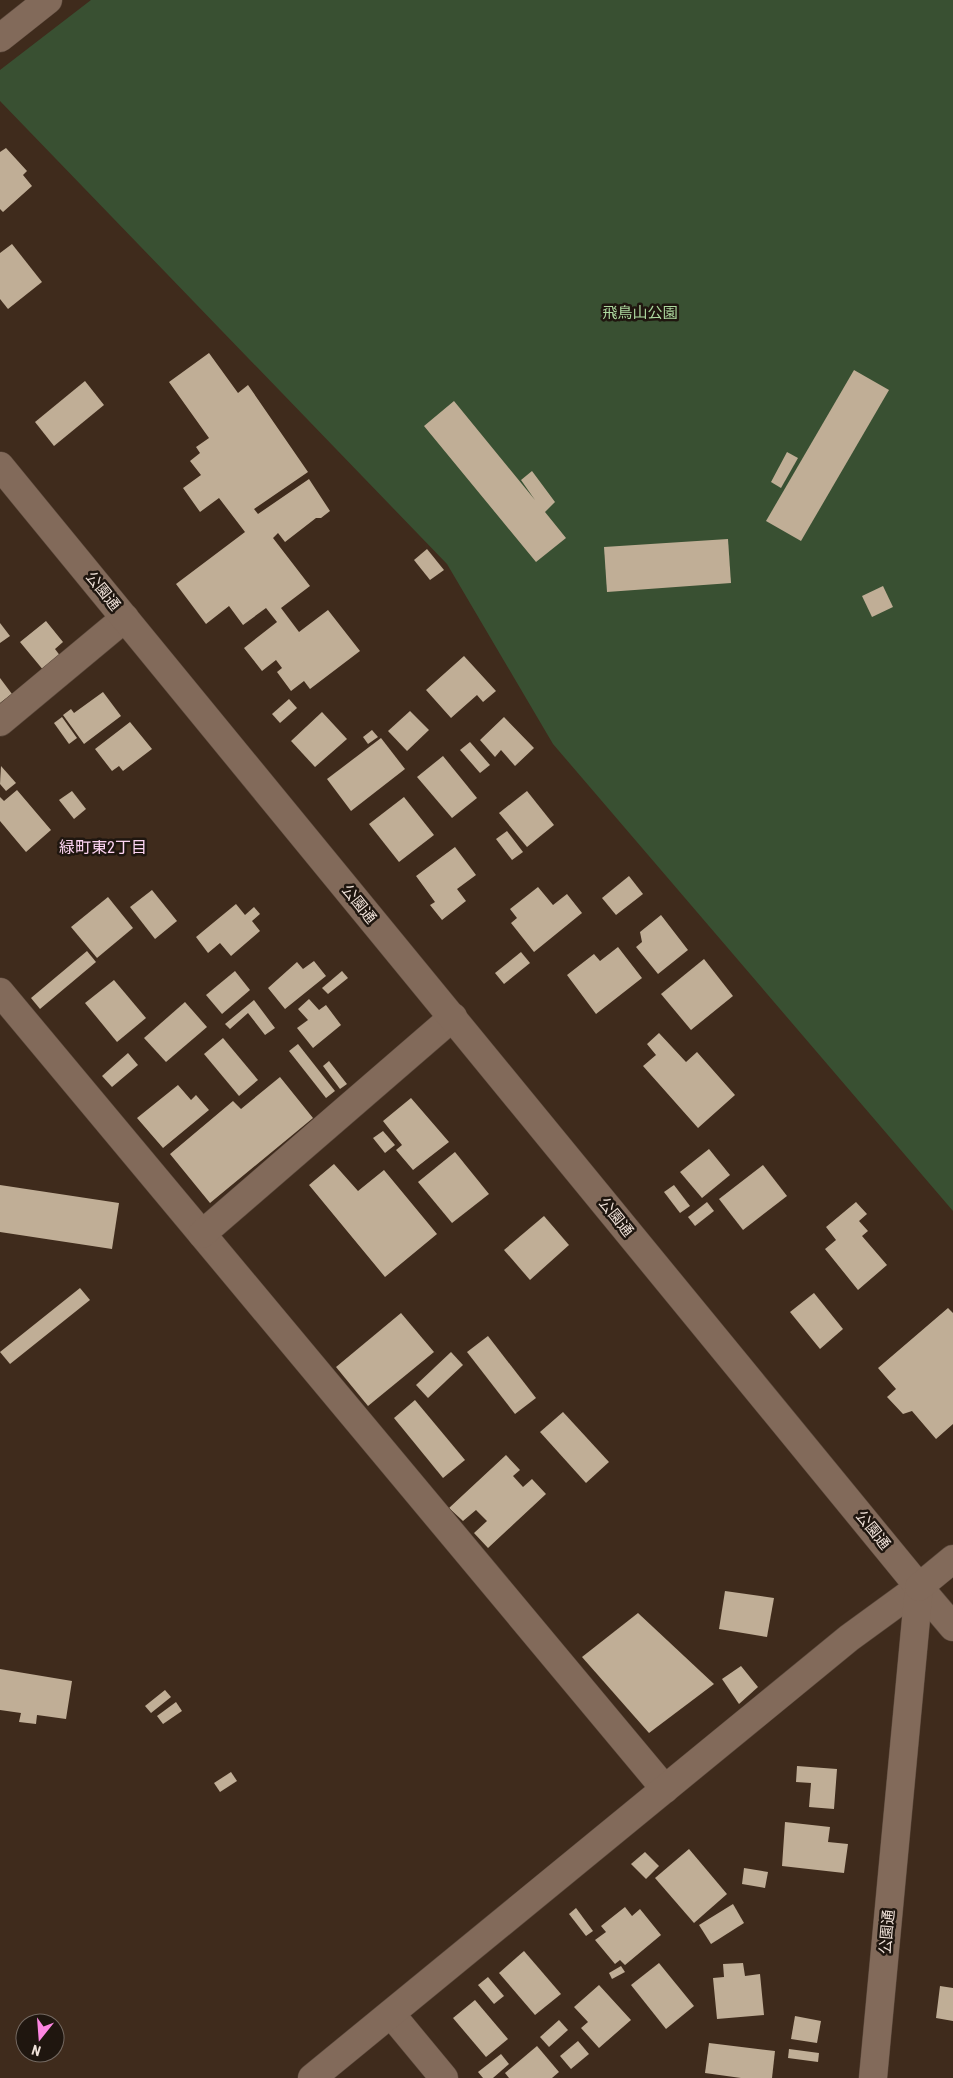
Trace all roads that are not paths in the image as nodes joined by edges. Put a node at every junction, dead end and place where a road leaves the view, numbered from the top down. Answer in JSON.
{"nodes":[{"id":1,"x":48,"y":0,"type":"edge"},
{"id":2,"x":0,"y":38,"type":"edge"},
{"id":3,"x":0,"y":466,"type":"edge"},
{"id":4,"x":125,"y":618,"type":"junction"},
{"id":5,"x":0,"y":722,"type":"edge"},
{"id":6,"x":0,"y":992,"type":"edge"},
{"id":7,"x":453,"y":1017,"type":"junction"},
{"id":8,"x":202,"y":1234,"type":"junction"},
{"id":9,"x":953,"y":1559,"type":"edge"},
{"id":10,"x":919,"y":1587,"type":"junction"},
{"id":11,"x":953,"y":1627,"type":"edge"},
{"id":12,"x":665,"y":1790,"type":"junction"},
{"id":13,"x":390,"y":2014,"type":"junction"},
{"id":14,"x":312,"y":2078,"type":"edge"},
{"id":15,"x":444,"y":2078,"type":"edge"},
{"id":16,"x":873,"y":2078,"type":"edge"}],
"edges":[{"from":1,"to":2,"type":"street"},
{"from":3,"to":4,"type":"street","name":"公園通"},
{"from":4,"to":5,"type":"street"},
{"from":4,"to":7,"type":"street","name":"公園通"},
{"from":6,"to":8,"type":"street"},
{"from":7,"to":8,"type":"street"},
{"from":7,"to":10,"type":"street","name":"公園通"},
{"from":8,"to":12,"type":"street"},
{"from":9,"to":10,"type":"street"},
{"from":10,"to":11,"type":"street"},
{"from":10,"to":12,"type":"street"},
{"from":10,"to":16,"type":"street","name":"公園通"},
{"from":12,"to":13,"type":"street"},
{"from":13,"to":14,"type":"street"},
{"from":13,"to":15,"type":"street"}]}
